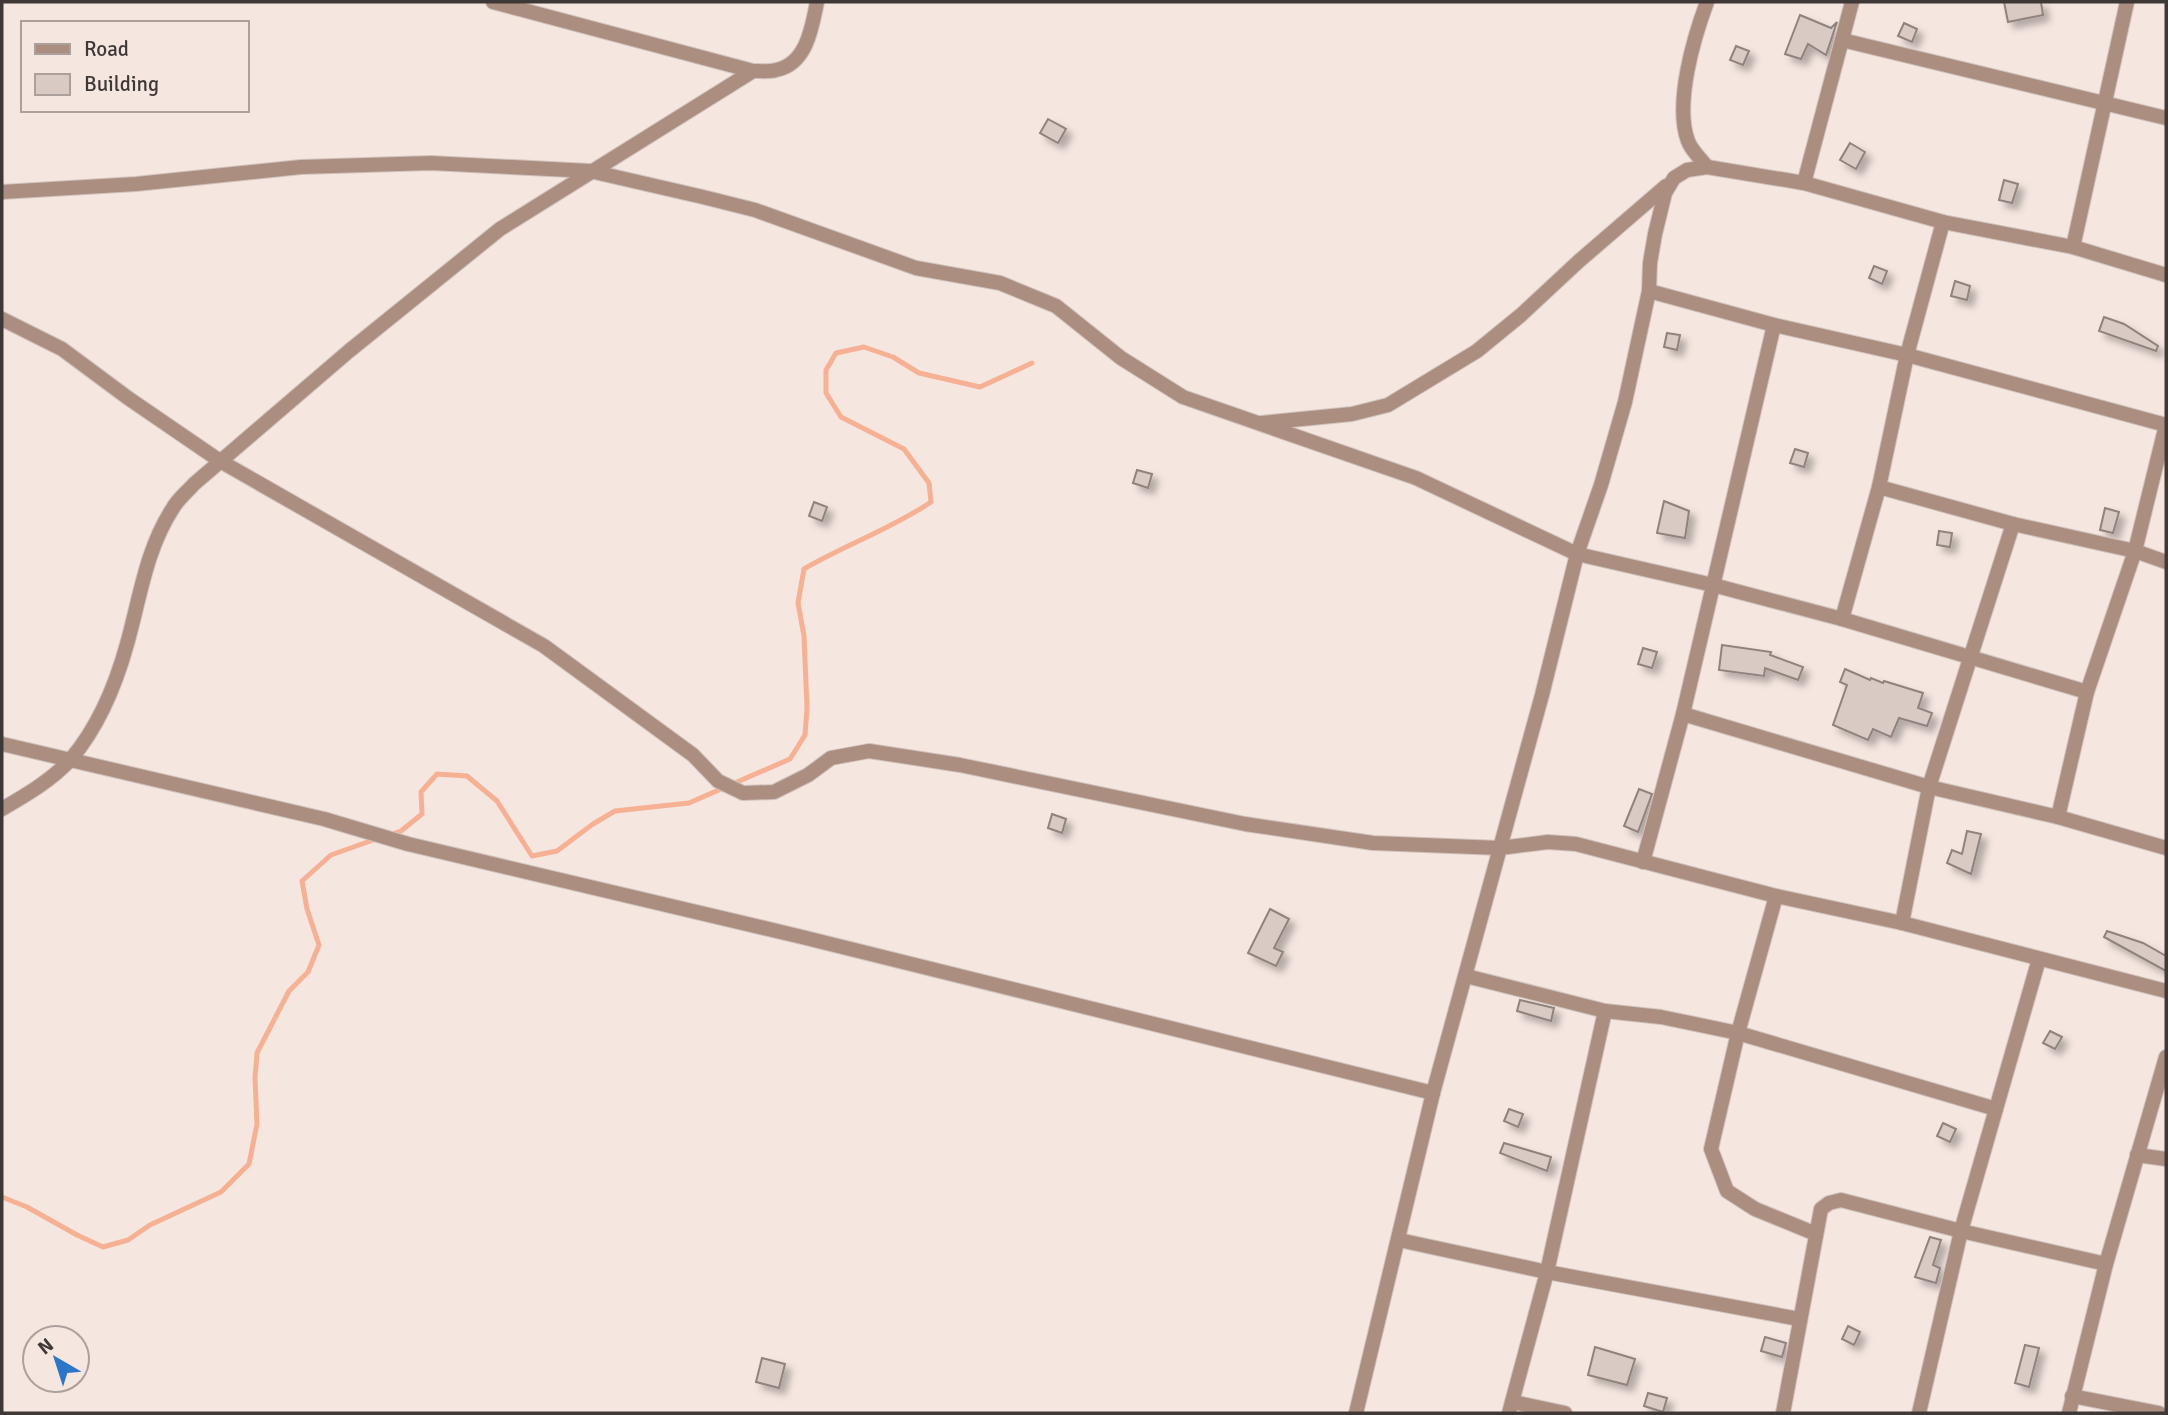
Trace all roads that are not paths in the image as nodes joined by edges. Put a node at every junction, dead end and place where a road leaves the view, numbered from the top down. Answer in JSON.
{"nodes":[{"id":1,"x":493,"y":2,"type":"edge"},
{"id":2,"x":817,"y":2,"type":"edge"},
{"id":3,"x":1707,"y":2,"type":"edge"},
{"id":4,"x":1852,"y":2,"type":"edge"},
{"id":5,"x":2127,"y":2,"type":"edge"},
{"id":6,"x":1842,"y":40,"type":"junction"},
{"id":7,"x":753,"y":71,"type":"junction"},
{"id":8,"x":2106,"y":104,"type":"junction"},
{"id":9,"x":2166,"y":118,"type":"edge"},
{"id":10,"x":1707,"y":167,"type":"junction"},
{"id":11,"x":590,"y":171,"type":"junction"},
{"id":12,"x":1804,"y":183,"type":"junction"},
{"id":13,"x":1668,"y":184,"type":"junction"},
{"id":14,"x":2,"y":192,"type":"edge"},
{"id":15,"x":1943,"y":222,"type":"junction"},
{"id":16,"x":2073,"y":247,"type":"junction"},
{"id":17,"x":2166,"y":275,"type":"edge"},
{"id":18,"x":1650,"y":291,"type":"junction"},
{"id":19,"x":2,"y":319,"type":"edge"},
{"id":20,"x":1774,"y":325,"type":"junction"},
{"id":21,"x":1908,"y":355,"type":"junction"},
{"id":22,"x":1260,"y":423,"type":"junction"},
{"id":23,"x":2166,"y":425,"type":"edge"},
{"id":24,"x":220,"y":461,"type":"junction"},
{"id":25,"x":1879,"y":487,"type":"junction"},
{"id":26,"x":2013,"y":524,"type":"junction"},
{"id":27,"x":2135,"y":551,"type":"junction"},
{"id":28,"x":1577,"y":554,"type":"junction"},
{"id":29,"x":2166,"y":562,"type":"edge"},
{"id":30,"x":1713,"y":585,"type":"junction"},
{"id":31,"x":1842,"y":619,"type":"junction"},
{"id":32,"x":1970,"y":659,"type":"junction"},
{"id":33,"x":2087,"y":692,"type":"junction"},
{"id":34,"x":1683,"y":715,"type":"junction"},
{"id":35,"x":2,"y":744,"type":"edge"},
{"id":36,"x":70,"y":759,"type":"junction"},
{"id":37,"x":1929,"y":787,"type":"junction"},
{"id":38,"x":2,"y":809,"type":"edge"},
{"id":39,"x":2058,"y":817,"type":"junction"},
{"id":40,"x":1500,"y":848,"type":"junction"},
{"id":41,"x":2166,"y":848,"type":"edge"},
{"id":42,"x":1643,"y":862,"type":"junction"},
{"id":43,"x":1776,"y":896,"type":"junction"},
{"id":44,"x":1902,"y":923,"type":"junction"},
{"id":45,"x":2039,"y":959,"type":"junction"},
{"id":46,"x":1466,"y":976,"type":"junction"},
{"id":47,"x":2166,"y":991,"type":"edge"},
{"id":48,"x":1605,"y":1011,"type":"junction"},
{"id":49,"x":1738,"y":1033,"type":"junction"},
{"id":50,"x":2166,"y":1057,"type":"edge"},
{"id":51,"x":1433,"y":1093,"type":"junction"},
{"id":52,"x":1996,"y":1109,"type":"junction"},
{"id":53,"x":2137,"y":1155,"type":"junction"},
{"id":54,"x":2166,"y":1159,"type":"edge"},
{"id":55,"x":1961,"y":1231,"type":"junction"},
{"id":56,"x":1816,"y":1234,"type":"junction"},
{"id":57,"x":1399,"y":1240,"type":"junction"},
{"id":58,"x":2106,"y":1264,"type":"junction"},
{"id":59,"x":1547,"y":1272,"type":"junction"},
{"id":60,"x":1799,"y":1319,"type":"junction"},
{"id":61,"x":2072,"y":1396,"type":"junction"},
{"id":62,"x":1511,"y":1407,"type":"edge"},
{"id":63,"x":1356,"y":1413,"type":"edge"},
{"id":64,"x":1565,"y":1413,"type":"edge"},
{"id":65,"x":1783,"y":1413,"type":"edge"},
{"id":66,"x":1919,"y":1413,"type":"edge"},
{"id":67,"x":2069,"y":1413,"type":"edge"},
{"id":68,"x":2159,"y":1413,"type":"edge"}],
"edges":[{"from":1,"to":7,"type":"street"},
{"from":2,"to":7,"type":"street"},
{"from":3,"to":10,"type":"street"},
{"from":4,"to":6,"type":"street"},
{"from":5,"to":8,"type":"street"},
{"from":6,"to":8,"type":"street"},
{"from":6,"to":12,"type":"street"},
{"from":7,"to":11,"type":"street"},
{"from":8,"to":9,"type":"street"},
{"from":8,"to":16,"type":"street"},
{"from":10,"to":12,"type":"street"},
{"from":10,"to":13,"type":"street"},
{"from":11,"to":14,"type":"street"},
{"from":11,"to":22,"type":"street"},
{"from":11,"to":24,"type":"street"},
{"from":12,"to":15,"type":"street"},
{"from":13,"to":18,"type":"street"},
{"from":13,"to":22,"type":"street"},
{"from":15,"to":16,"type":"street"},
{"from":15,"to":21,"type":"street"},
{"from":16,"to":17,"type":"street"},
{"from":18,"to":20,"type":"street"},
{"from":18,"to":28,"type":"street"},
{"from":19,"to":24,"type":"street"},
{"from":20,"to":21,"type":"street"},
{"from":20,"to":30,"type":"street"},
{"from":21,"to":23,"type":"street"},
{"from":21,"to":25,"type":"street"},
{"from":22,"to":28,"type":"street"},
{"from":23,"to":27,"type":"street"},
{"from":24,"to":36,"type":"street"},
{"from":24,"to":40,"type":"street"},
{"from":25,"to":26,"type":"street"},
{"from":25,"to":31,"type":"street"},
{"from":26,"to":27,"type":"street"},
{"from":26,"to":32,"type":"street"},
{"from":27,"to":29,"type":"street"},
{"from":27,"to":33,"type":"street"},
{"from":28,"to":30,"type":"street"},
{"from":28,"to":40,"type":"street"},
{"from":30,"to":31,"type":"street"},
{"from":30,"to":34,"type":"street"},
{"from":31,"to":32,"type":"street"},
{"from":32,"to":33,"type":"street"},
{"from":32,"to":37,"type":"street"},
{"from":33,"to":39,"type":"street"},
{"from":34,"to":37,"type":"street"},
{"from":34,"to":42,"type":"street"},
{"from":35,"to":36,"type":"street"},
{"from":36,"to":38,"type":"street"},
{"from":36,"to":51,"type":"street"},
{"from":37,"to":39,"type":"street"},
{"from":37,"to":44,"type":"street"},
{"from":39,"to":41,"type":"street"},
{"from":40,"to":42,"type":"street"},
{"from":40,"to":46,"type":"street"},
{"from":42,"to":43,"type":"street"},
{"from":43,"to":44,"type":"street"},
{"from":43,"to":49,"type":"street"},
{"from":44,"to":45,"type":"street"},
{"from":45,"to":47,"type":"street"},
{"from":45,"to":52,"type":"street"},
{"from":46,"to":48,"type":"street"},
{"from":46,"to":51,"type":"street"},
{"from":48,"to":49,"type":"street"},
{"from":48,"to":59,"type":"street"},
{"from":49,"to":52,"type":"street"},
{"from":49,"to":56,"type":"street"},
{"from":50,"to":53,"type":"street"},
{"from":51,"to":57,"type":"street"},
{"from":52,"to":55,"type":"street"},
{"from":53,"to":54,"type":"street"},
{"from":53,"to":58,"type":"street"},
{"from":55,"to":56,"type":"street"},
{"from":55,"to":58,"type":"street"},
{"from":55,"to":66,"type":"street"},
{"from":56,"to":60,"type":"street"},
{"from":57,"to":59,"type":"street"},
{"from":57,"to":63,"type":"street"},
{"from":58,"to":61,"type":"street"},
{"from":59,"to":60,"type":"street"},
{"from":59,"to":62,"type":"street"},
{"from":60,"to":65,"type":"street"},
{"from":61,"to":67,"type":"street"},
{"from":61,"to":68,"type":"street"},
{"from":62,"to":64,"type":"street"}]}
